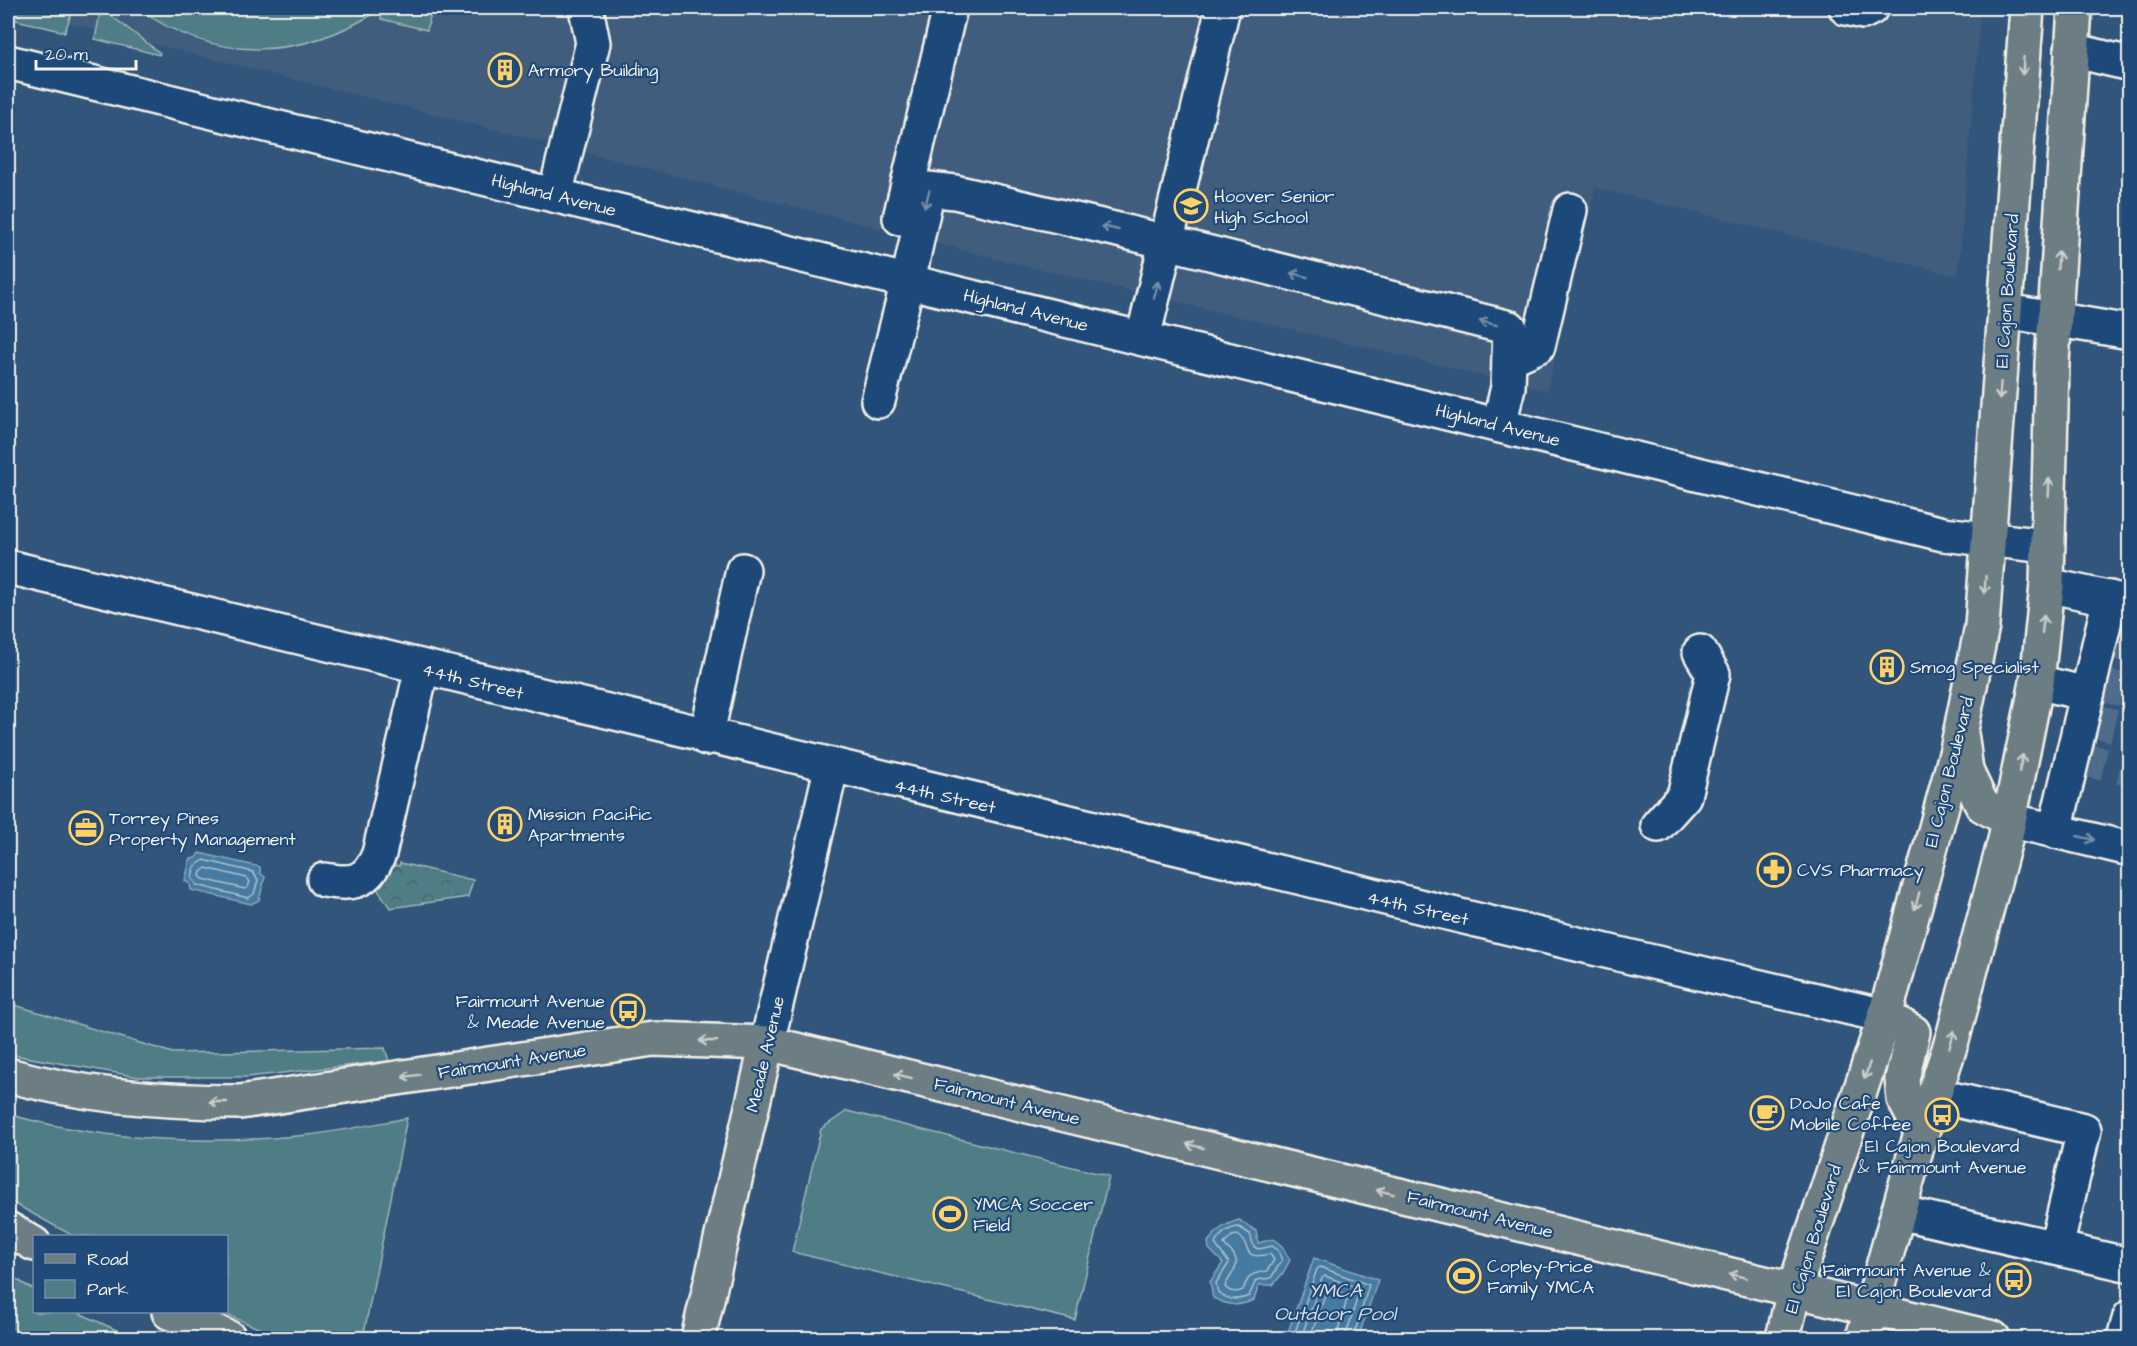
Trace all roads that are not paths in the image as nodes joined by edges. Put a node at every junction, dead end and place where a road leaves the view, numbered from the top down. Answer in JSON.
{"nodes":[{"id":1,"x":586,"y":8,"type":"edge"},
{"id":2,"x":950,"y":8,"type":"edge"},
{"id":3,"x":1223,"y":8,"type":"edge"},
{"id":4,"x":1846,"y":8,"type":"edge"},
{"id":5,"x":1871,"y":8,"type":"edge"},
{"id":6,"x":2027,"y":8,"type":"edge"},
{"id":7,"x":2075,"y":8,"type":"edge"},
{"id":8,"x":2072,"y":50,"type":"junction"},
{"id":9,"x":8,"y":62,"type":"edge"},
{"id":10,"x":2130,"y":64,"type":"edge"},
{"id":11,"x":555,"y":195,"type":"junction"},
{"id":12,"x":1570,"y":210,"type":"dead end"},
{"id":13,"x":1168,"y":242,"type":"junction"},
{"id":14,"x":897,"y":278,"type":"junction"},
{"id":15,"x":2006,"y":311,"type":"junction"},
{"id":16,"x":2054,"y":319,"type":"junction"},
{"id":17,"x":2130,"y":332,"type":"edge"},
{"id":18,"x":1143,"y":338,"type":"junction"},
{"id":19,"x":1509,"y":359,"type":"junction"},
{"id":20,"x":878,"y":400,"type":"dead end"},
{"id":21,"x":1499,"y":425,"type":"junction"},
{"id":22,"x":1989,"y":540,"type":"junction"},
{"id":23,"x":2047,"y":546,"type":"junction"},
{"id":24,"x":8,"y":567,"type":"edge"},
{"id":25,"x":743,"y":570,"type":"dead end"},
{"id":26,"x":2048,"y":585,"type":"junction"},
{"id":27,"x":2120,"y":600,"type":"edge"},
{"id":28,"x":1700,"y":652,"type":"dead end"},
{"id":29,"x":422,"y":668,"type":"junction"},
{"id":30,"x":2037,"y":682,"type":"junction"},
{"id":31,"x":2087,"y":694,"type":"junction"},
{"id":32,"x":1961,"y":731,"type":"junction"},
{"id":33,"x":706,"y":738,"type":"junction"},
{"id":34,"x":831,"y":769,"type":"junction"},
{"id":35,"x":2009,"y":820,"type":"junction"},
{"id":36,"x":1658,"y":825,"type":"dead end"},
{"id":37,"x":2055,"y":831,"type":"junction"},
{"id":38,"x":2129,"y":845,"type":"edge"},
{"id":39,"x":324,"y":880,"type":"dead end"},
{"id":40,"x":1885,"y":1016,"type":"junction"},
{"id":41,"x":767,"y":1043,"type":"junction"},
{"id":42,"x":8,"y":1075,"type":"edge"},
{"id":43,"x":1935,"y":1095,"type":"junction"},
{"id":44,"x":1922,"y":1133,"type":"junction"},
{"id":45,"x":1898,"y":1212,"type":"junction"},
{"id":46,"x":8,"y":1229,"type":"edge"},
{"id":47,"x":33,"y":1243,"type":"edge"},
{"id":48,"x":2056,"y":1248,"type":"junction"},
{"id":49,"x":2130,"y":1265,"type":"edge"},
{"id":50,"x":1794,"y":1290,"type":"junction"},
{"id":51,"x":173,"y":1313,"type":"edge"},
{"id":52,"x":2130,"y":1317,"type":"edge"},
{"id":53,"x":1867,"y":1323,"type":"edge"},
{"id":54,"x":228,"y":1338,"type":"edge"},
{"id":55,"x":698,"y":1338,"type":"edge"},
{"id":56,"x":1783,"y":1338,"type":"edge"},
{"id":57,"x":1993,"y":1338,"type":"edge"},
{"id":58,"x":2124,"y":1338,"type":"edge"}],
"edges":[{"from":1,"to":11,"type":"street"},
{"from":2,"to":14,"type":"street"},
{"from":3,"to":13,"type":"street"},
{"from":4,"to":5,"type":"street"},
{"from":6,"to":15,"type":"main road","name":"El Cajon Boulevard","one_way":true},
{"from":7,"to":8,"type":"main road"},
{"from":8,"to":10,"type":"street"},
{"from":16,"to":8,"type":"main road","one_way":true},
{"from":9,"to":11,"type":"street","name":"Highland Avenue"},
{"from":11,"to":14,"type":"street","name":"Highland Avenue"},
{"from":12,"to":19,"type":"street"},
{"from":13,"to":14,"type":"street","one_way":true},
{"from":18,"to":13,"type":"street","one_way":true},
{"from":19,"to":13,"type":"street","one_way":true},
{"from":14,"to":18,"type":"street","name":"Highland Avenue"},
{"from":14,"to":20,"type":"street"},
{"from":15,"to":16,"type":"street"},
{"from":15,"to":22,"type":"main road","name":"El Cajon Boulevard","one_way":true},
{"from":16,"to":17,"type":"street"},
{"from":23,"to":16,"type":"main road","one_way":true},
{"from":18,"to":21,"type":"street","name":"Highland Avenue"},
{"from":19,"to":21,"type":"street"},
{"from":21,"to":22,"type":"street","name":"Highland Avenue"},
{"from":22,"to":23,"type":"street","name":"Highland Avenue"},
{"from":22,"to":32,"type":"main road","name":"El Cajon Boulevard","one_way":true},
{"from":23,"to":26,"type":"main road"},
{"from":24,"to":29,"type":"street","name":"44th Street"},
{"from":25,"to":33,"type":"street"},
{"from":26,"to":27,"type":"street"},
{"from":30,"to":26,"type":"main road","one_way":true},
{"from":27,"to":31,"type":"street"},
{"from":28,"to":36,"type":"street"},
{"from":29,"to":33,"type":"street","name":"44th Street"},
{"from":29,"to":39,"type":"street"},
{"from":30,"to":31,"type":"street"},
{"from":35,"to":30,"type":"main road","one_way":true},
{"from":31,"to":37,"type":"street"},
{"from":32,"to":35,"type":"main road"},
{"from":32,"to":40,"type":"main road","name":"El Cajon Boulevard","one_way":true},
{"from":33,"to":34,"type":"street","name":"44th Street"},
{"from":34,"to":40,"type":"street","name":"44th Street"},
{"from":34,"to":41,"type":"street","name":"Meade Avenue"},
{"from":35,"to":37,"type":"street"},
{"from":43,"to":35,"type":"main road","one_way":true},
{"from":37,"to":38,"type":"street","one_way":true},
{"from":40,"to":44,"type":"main road"},
{"from":40,"to":50,"type":"main road","name":"El Cajon Boulevard","one_way":true},
{"from":41,"to":42,"type":"main road","name":"Fairmount Avenue","one_way":true},
{"from":50,"to":41,"type":"main road","name":"Fairmount Avenue","one_way":true},
{"from":41,"to":55,"type":"main road","name":"Meade Avenue"},
{"from":43,"to":44,"type":"main road"},
{"from":43,"to":48,"type":"street"},
{"from":44,"to":45,"type":"main road"},
{"from":45,"to":48,"type":"street"},
{"from":45,"to":53,"type":"main road"},
{"from":46,"to":47,"type":"main road"},
{"from":48,"to":49,"type":"street"},
{"from":50,"to":53,"type":"main road","name":"Fairmount Avenue"},
{"from":50,"to":56,"type":"main road","name":"El Cajon Boulevard"},
{"from":51,"to":54,"type":"main road"},
{"from":52,"to":58,"type":"street"},
{"from":53,"to":57,"type":"main road","name":"Fairmount Avenue"}]}
